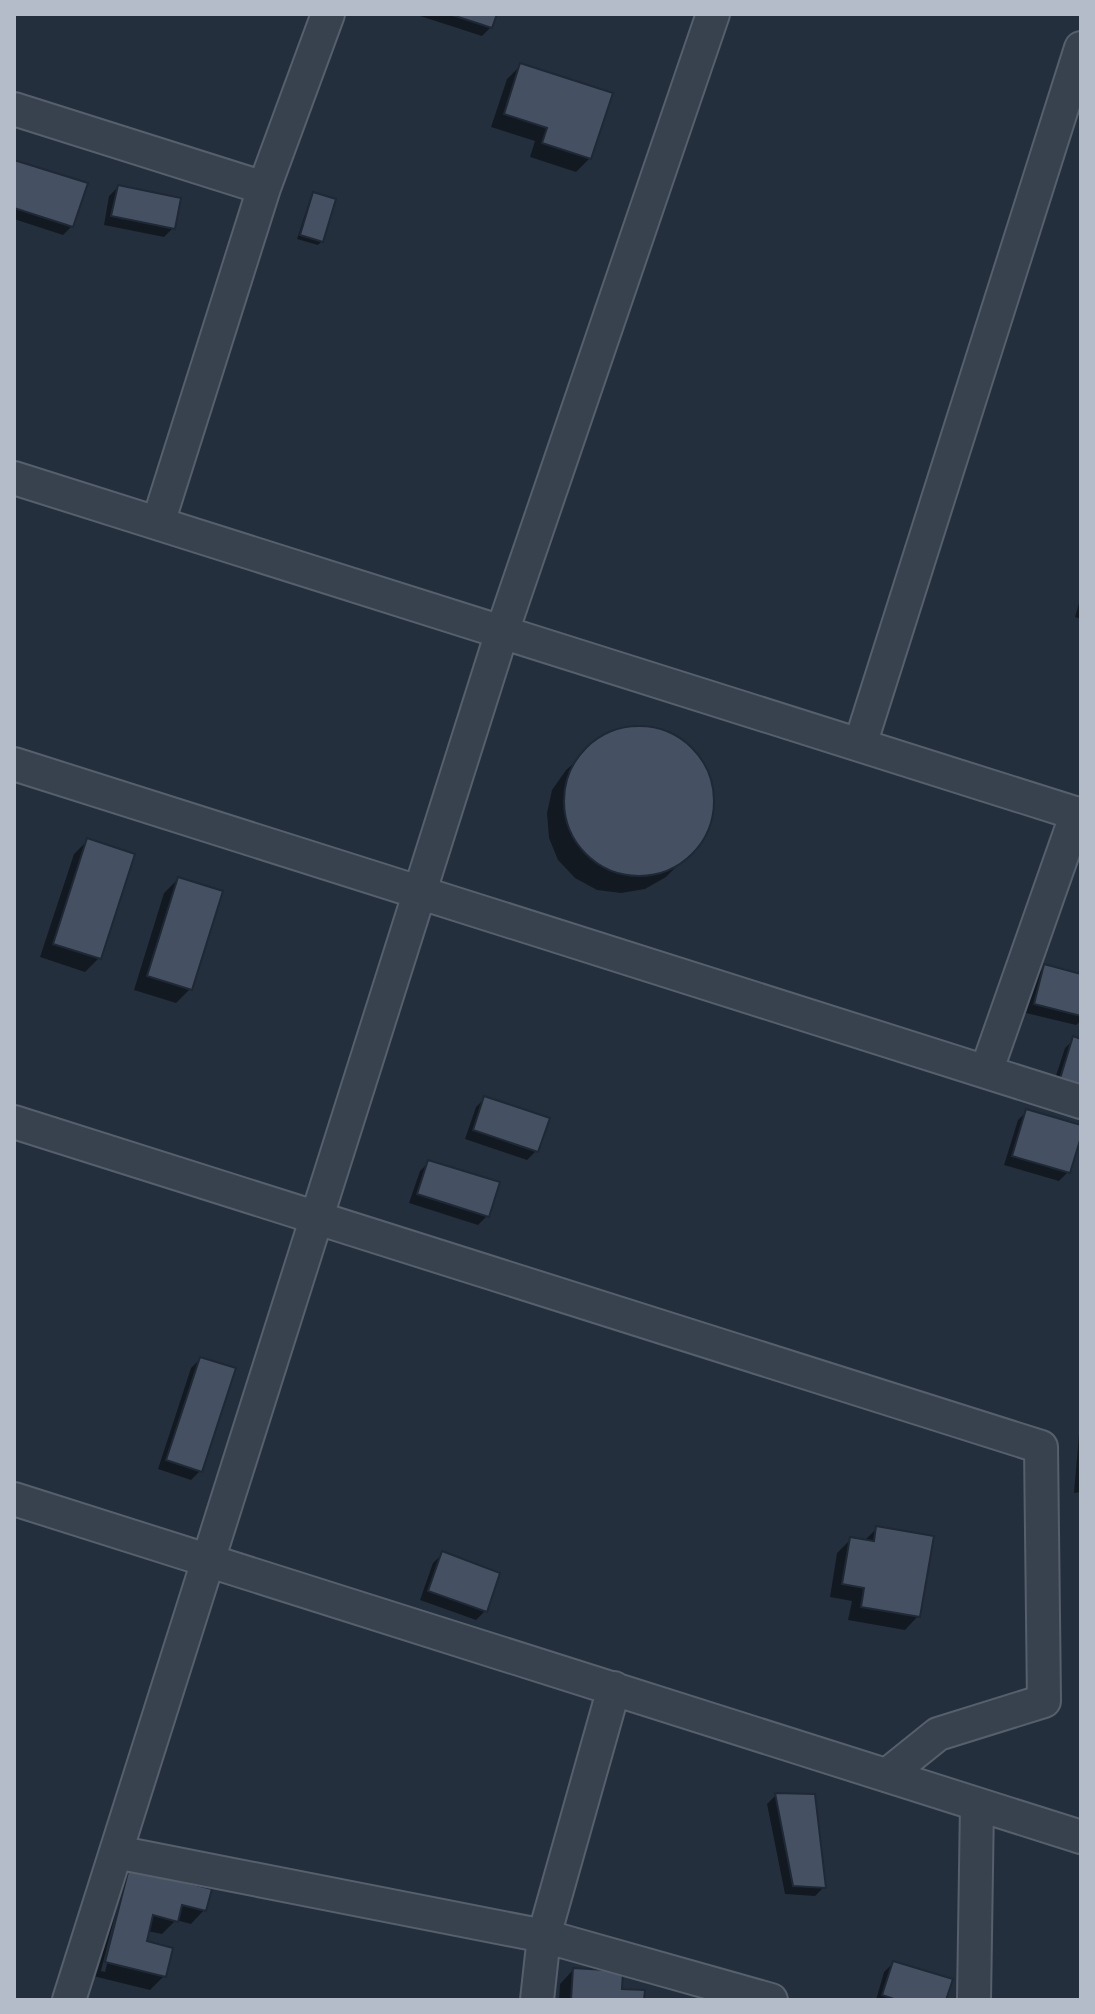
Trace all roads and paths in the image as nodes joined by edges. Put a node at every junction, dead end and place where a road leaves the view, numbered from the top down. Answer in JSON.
{"nodes":[{"id":1,"x":328,"y":14,"type":"edge"},
{"id":2,"x":713,"y":14,"type":"edge"},
{"id":3,"x":1081,"y":48,"type":"edge"},
{"id":4,"x":14,"y":109,"type":"edge"},
{"id":5,"x":264,"y":188,"type":"junction"},
{"id":6,"x":14,"y":478,"type":"edge"},
{"id":7,"x":158,"y":523,"type":"junction"},
{"id":8,"x":502,"y":632,"type":"junction"},
{"id":9,"x":860,"y":745,"type":"junction"},
{"id":10,"x":14,"y":764,"type":"edge"},
{"id":11,"x":1079,"y":814,"type":"edge"},
{"id":12,"x":420,"y":892,"type":"junction"},
{"id":13,"x":986,"y":1072,"type":"junction"},
{"id":14,"x":1081,"y":1102,"type":"edge"},
{"id":15,"x":14,"y":1122,"type":"edge"},
{"id":16,"x":317,"y":1218,"type":"junction"},
{"id":17,"x":14,"y":1499,"type":"edge"},
{"id":18,"x":208,"y":1561,"type":"junction"},
{"id":19,"x":614,"y":1688,"type":"junction"},
{"id":20,"x":887,"y":1775,"type":"junction"},
{"id":21,"x":977,"y":1804,"type":"junction"},
{"id":22,"x":1081,"y":1837,"type":"edge"},
{"id":23,"x":116,"y":1852,"type":"junction"},
{"id":24,"x":544,"y":1936,"type":"junction"},
{"id":25,"x":69,"y":2000,"type":"edge"},
{"id":26,"x":537,"y":2000,"type":"edge"},
{"id":27,"x":771,"y":2000,"type":"edge"},
{"id":28,"x":974,"y":2000,"type":"edge"}],
"edges":[{"from":1,"to":5,"type":"street"},
{"from":2,"to":8,"type":"street"},
{"from":3,"to":9,"type":"street"},
{"from":4,"to":5,"type":"street"},
{"from":5,"to":7,"type":"street"},
{"from":6,"to":7,"type":"street"},
{"from":7,"to":8,"type":"street"},
{"from":8,"to":9,"type":"street"},
{"from":8,"to":12,"type":"street"},
{"from":9,"to":11,"type":"street"},
{"from":10,"to":12,"type":"street"},
{"from":11,"to":13,"type":"street"},
{"from":12,"to":13,"type":"street"},
{"from":12,"to":16,"type":"street"},
{"from":13,"to":14,"type":"street"},
{"from":15,"to":16,"type":"street"},
{"from":16,"to":18,"type":"street"},
{"from":16,"to":20,"type":"street"},
{"from":17,"to":18,"type":"street"},
{"from":18,"to":19,"type":"street"},
{"from":18,"to":23,"type":"street"},
{"from":19,"to":20,"type":"street"},
{"from":19,"to":24,"type":"street"},
{"from":20,"to":21,"type":"street"},
{"from":21,"to":22,"type":"street"},
{"from":21,"to":28,"type":"street"},
{"from":23,"to":24,"type":"street"},
{"from":23,"to":25,"type":"street"},
{"from":24,"to":26,"type":"street"},
{"from":24,"to":27,"type":"street"}]}
